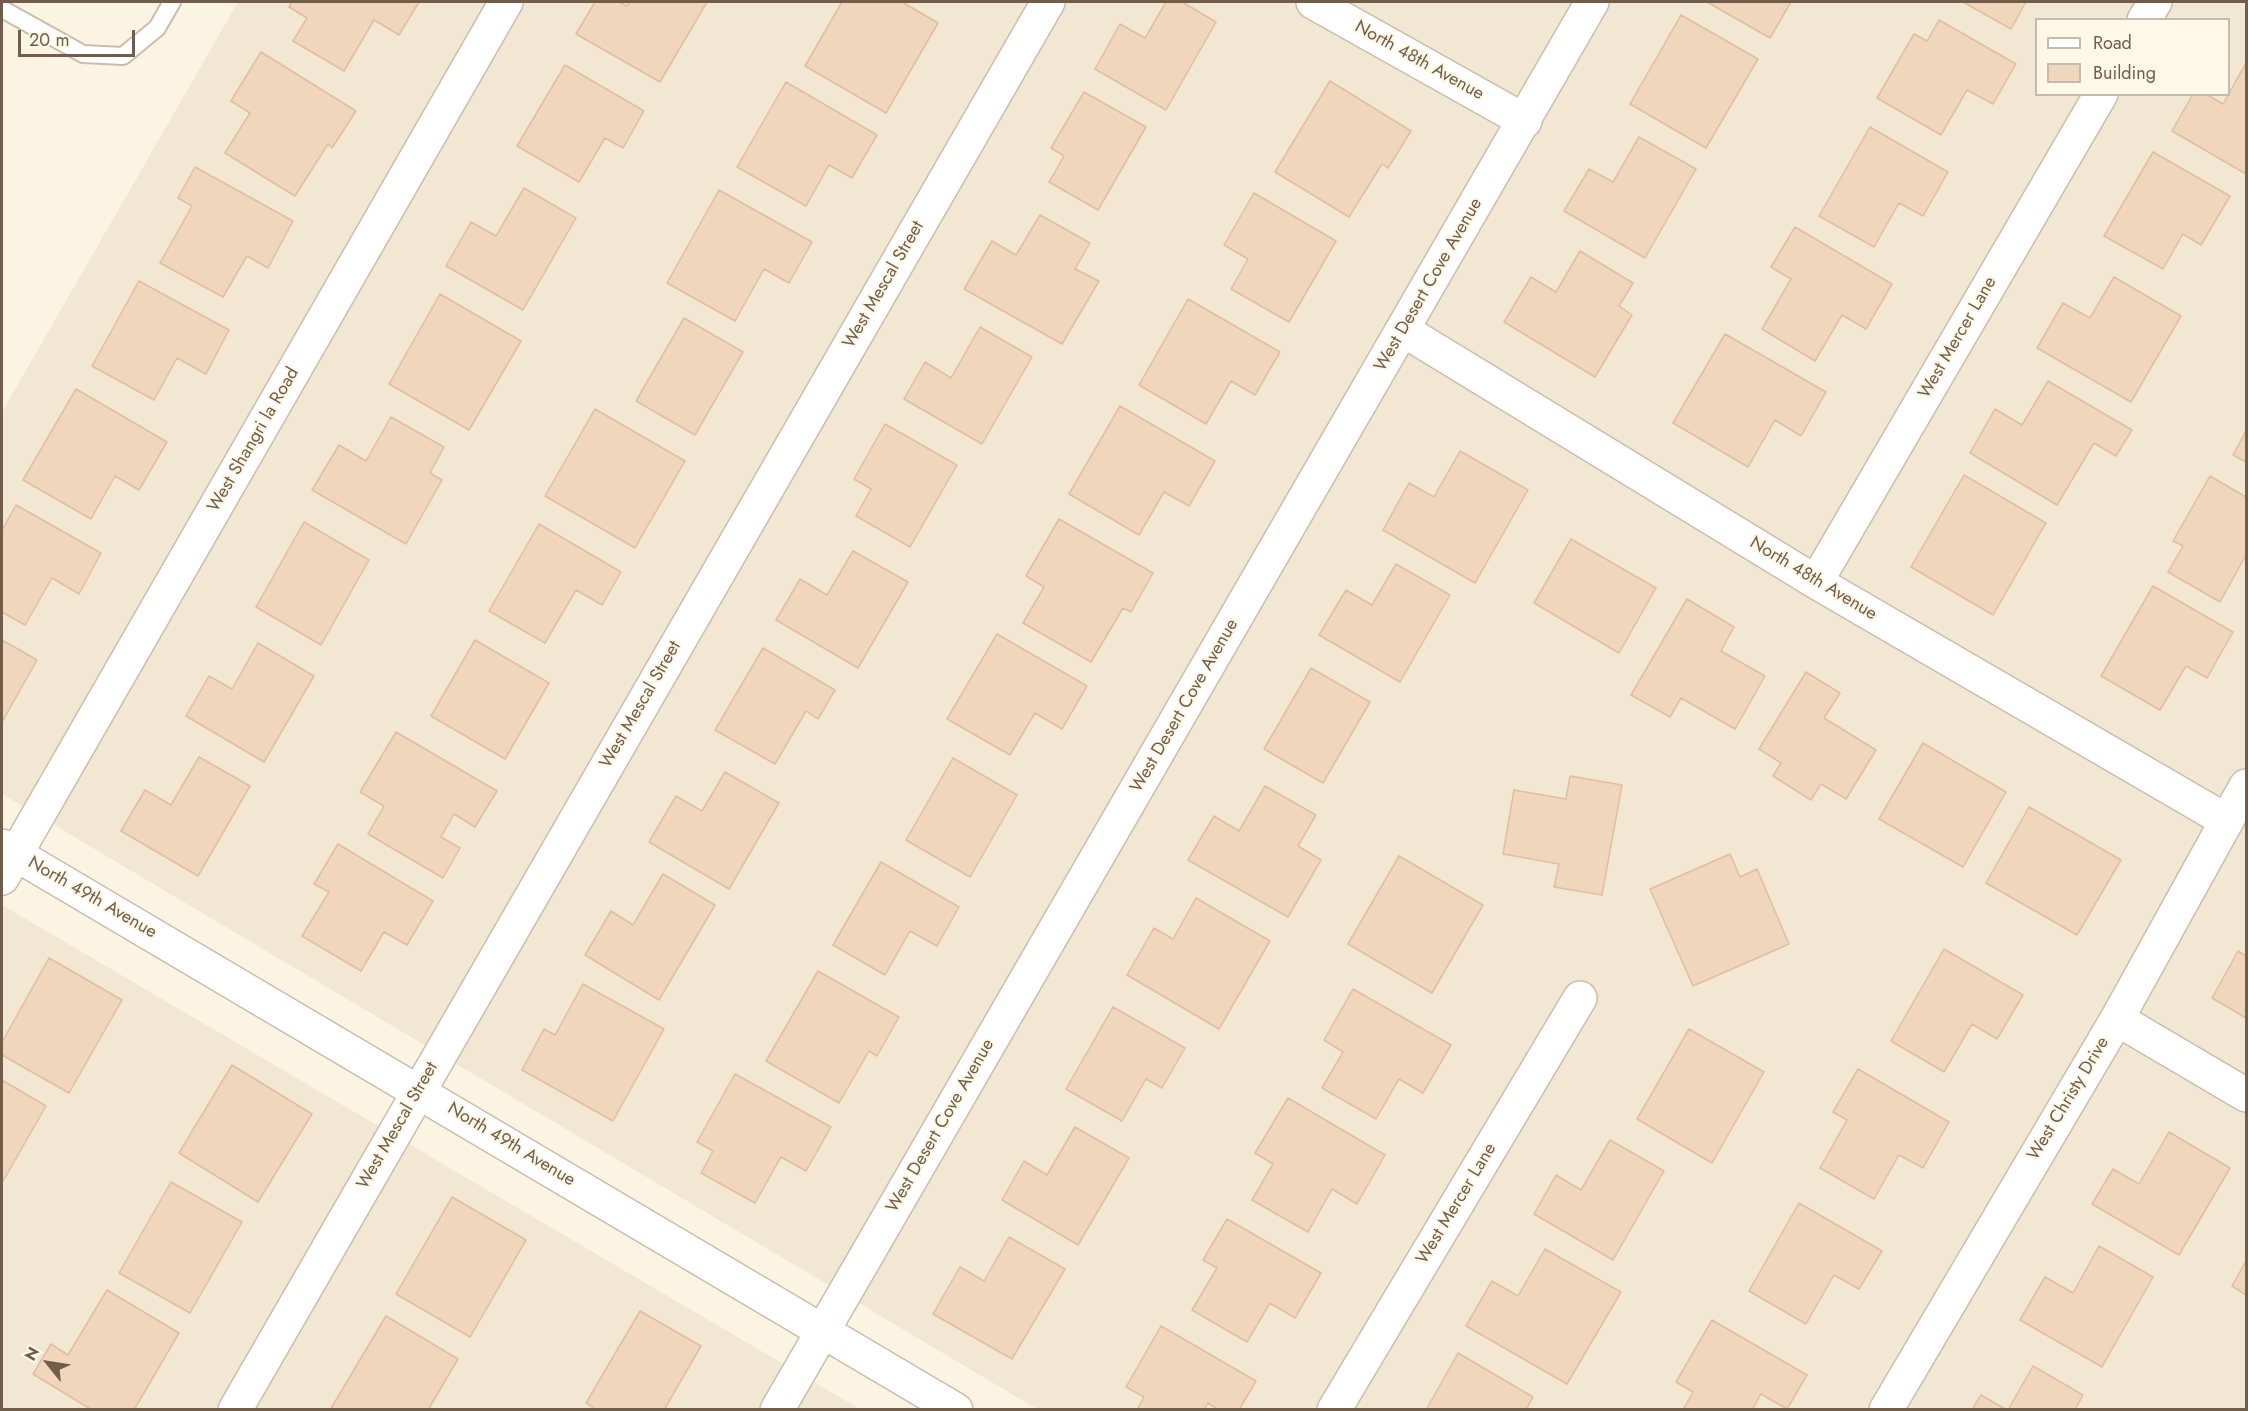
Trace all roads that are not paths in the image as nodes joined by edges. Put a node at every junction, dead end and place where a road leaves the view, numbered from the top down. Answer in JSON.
{"nodes":[{"id":1,"x":172,"y":2,"type":"edge"},
{"id":2,"x":506,"y":2,"type":"edge"},
{"id":3,"x":1048,"y":2,"type":"edge"},
{"id":4,"x":1313,"y":2,"type":"edge"},
{"id":5,"x":1592,"y":2,"type":"edge"},
{"id":6,"x":2155,"y":2,"type":"edge"},
{"id":7,"x":2,"y":9,"type":"edge"},
{"id":8,"x":2145,"y":18,"type":"edge"},
{"id":9,"x":2100,"y":96,"type":"edge"},
{"id":10,"x":1525,"y":121,"type":"junction"},
{"id":11,"x":1403,"y":330,"type":"junction"},
{"id":12,"x":1816,"y":582,"type":"junction"},
{"id":13,"x":2247,"y":786,"type":"edge"},
{"id":14,"x":2227,"y":821,"type":"junction"},
{"id":15,"x":6,"y":859,"type":"edge"},
{"id":16,"x":1580,"y":998,"type":"dead end"},
{"id":17,"x":2116,"y":1019,"type":"junction"},
{"id":18,"x":419,"y":1090,"type":"junction"},
{"id":19,"x":2247,"y":1095,"type":"edge"},
{"id":20,"x":822,"y":1331,"type":"junction"},
{"id":21,"x":235,"y":1410,"type":"edge"},
{"id":22,"x":777,"y":1410,"type":"edge"},
{"id":23,"x":956,"y":1410,"type":"edge"},
{"id":24,"x":1335,"y":1410,"type":"edge"},
{"id":25,"x":1886,"y":1410,"type":"edge"}],
"edges":[{"from":1,"to":7,"type":"lane"},
{"from":2,"to":15,"type":"street","name":"West Shangri la Road"},
{"from":3,"to":18,"type":"street","name":"West Mescal Street"},
{"from":4,"to":10,"type":"street","name":"North 48th Avenue"},
{"from":5,"to":10,"type":"street","name":"West Desert Cove Avenue"},
{"from":6,"to":8,"type":"street"},
{"from":9,"to":12,"type":"street","name":"West Mercer Lane"},
{"from":10,"to":11,"type":"street","name":"West Desert Cove Avenue"},
{"from":11,"to":12,"type":"street","name":"North 48th Avenue"},
{"from":11,"to":20,"type":"street","name":"West Desert Cove Avenue"},
{"from":12,"to":14,"type":"street","name":"North 48th Avenue"},
{"from":13,"to":14,"type":"street","name":"West Christy Drive"},
{"from":14,"to":17,"type":"street","name":"West Christy Drive"},
{"from":15,"to":18,"type":"street","name":"North 49th Avenue"},
{"from":16,"to":24,"type":"street","name":"West Mercer Lane"},
{"from":17,"to":19,"type":"street"},
{"from":17,"to":25,"type":"street","name":"West Christy Drive"},
{"from":18,"to":20,"type":"street","name":"North 49th Avenue"},
{"from":18,"to":21,"type":"street","name":"West Mescal Street"},
{"from":20,"to":22,"type":"street","name":"West Desert Cove Avenue"},
{"from":20,"to":23,"type":"street","name":"North 49th Avenue"}]}
